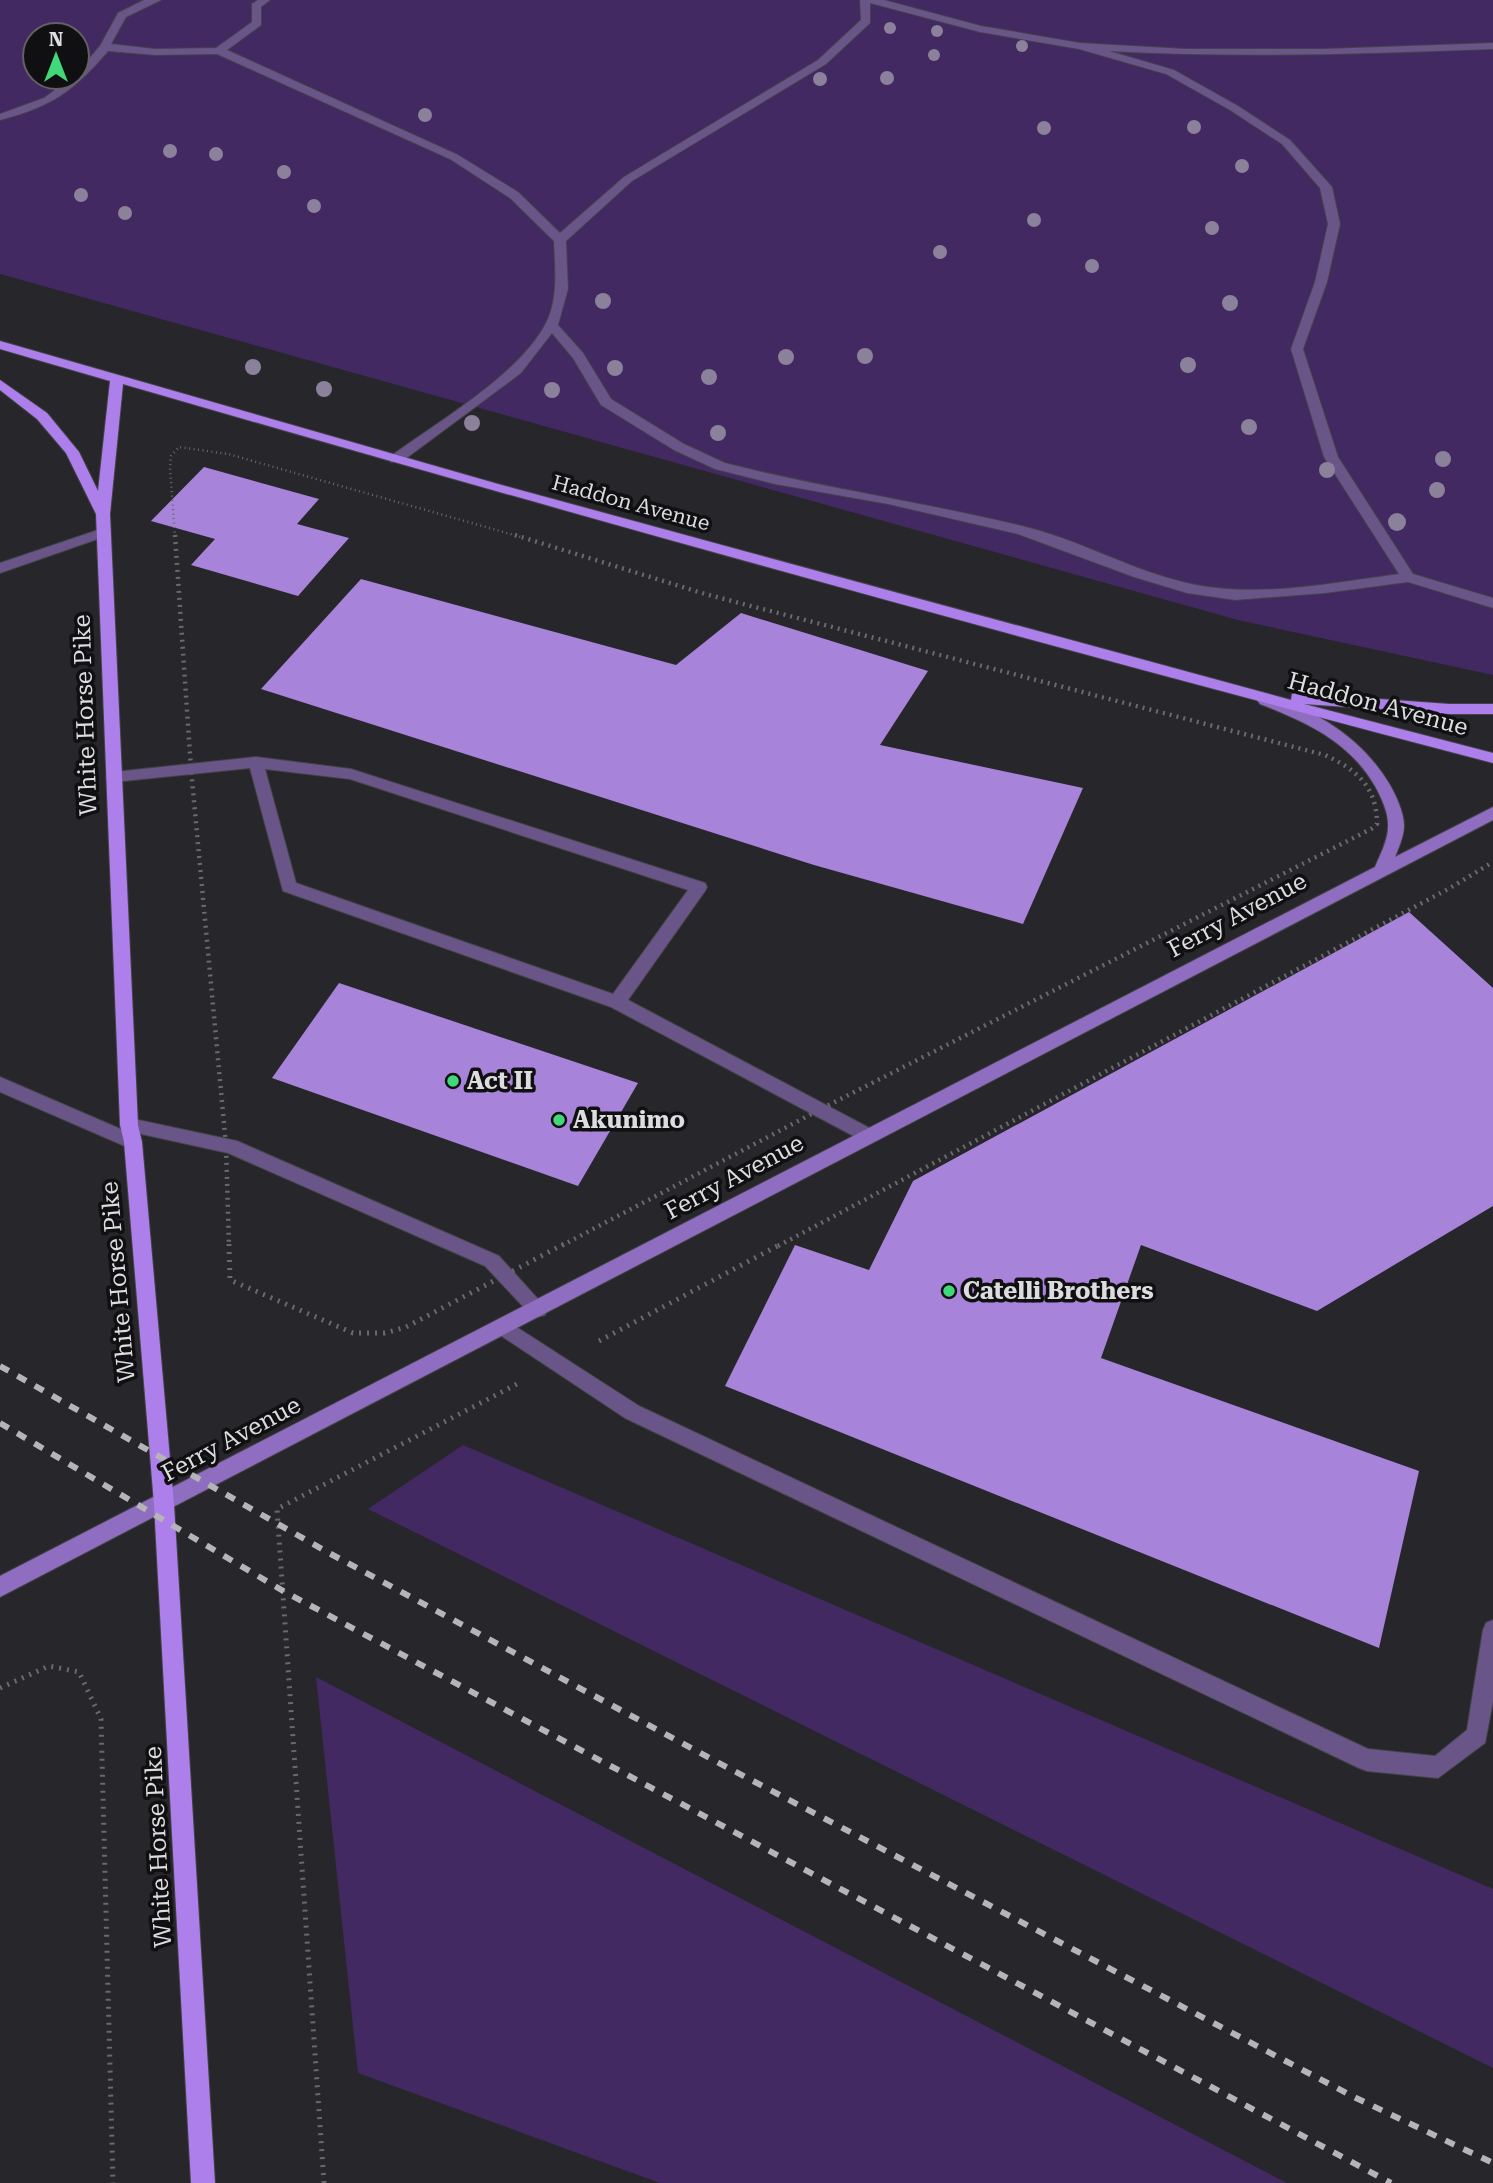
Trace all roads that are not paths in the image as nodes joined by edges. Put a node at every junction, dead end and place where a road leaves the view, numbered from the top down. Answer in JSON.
{"nodes":[{"id":1,"x":156,"y":0,"type":"edge"},
{"id":2,"x":265,"y":0,"type":"edge"},
{"id":3,"x":865,"y":0,"type":"edge"},
{"id":4,"x":872,"y":0,"type":"edge"},
{"id":5,"x":1080,"y":46,"type":"junction"},
{"id":6,"x":1493,"y":46,"type":"edge"},
{"id":7,"x":106,"y":47,"type":"junction"},
{"id":8,"x":219,"y":51,"type":"junction"},
{"id":9,"x":0,"y":117,"type":"edge"},
{"id":10,"x":560,"y":240,"type":"junction"},
{"id":11,"x":552,"y":326,"type":"junction"},
{"id":12,"x":0,"y":345,"type":"edge"},
{"id":13,"x":117,"y":377,"type":"junction"},
{"id":14,"x":0,"y":384,"type":"edge"},
{"id":15,"x":396,"y":458,"type":"junction"},
{"id":16,"x":103,"y":523,"type":"junction"},
{"id":17,"x":0,"y":568,"type":"edge"},
{"id":18,"x":1408,"y":577,"type":"junction"},
{"id":19,"x":1493,"y":603,"type":"edge"},
{"id":20,"x":1252,"y":695,"type":"junction"},
{"id":21,"x":1493,"y":709,"type":"edge"},
{"id":22,"x":1493,"y":758,"type":"edge"},
{"id":23,"x":256,"y":762,"type":"junction"},
{"id":24,"x":114,"y":777,"type":"junction"},
{"id":25,"x":1493,"y":813,"type":"edge"},
{"id":26,"x":1381,"y":869,"type":"junction"},
{"id":27,"x":617,"y":1002,"type":"junction"},
{"id":28,"x":0,"y":1084,"type":"edge"},
{"id":29,"x":131,"y":1134,"type":"junction"},
{"id":30,"x":869,"y":1136,"type":"junction"},
{"id":31,"x":538,"y":1309,"type":"junction"},
{"id":32,"x":504,"y":1326,"type":"junction"},
{"id":33,"x":164,"y":1504,"type":"junction"},
{"id":34,"x":0,"y":1587,"type":"edge"},
{"id":35,"x":1493,"y":1630,"type":"edge"},
{"id":36,"x":203,"y":2183,"type":"edge"}],
"edges":[{"from":1,"to":7,"type":"street"},
{"from":2,"to":8,"type":"street"},
{"from":3,"to":10,"type":"street"},
{"from":4,"to":5,"type":"street"},
{"from":5,"to":6,"type":"street"},
{"from":5,"to":18,"type":"street"},
{"from":7,"to":8,"type":"street"},
{"from":7,"to":9,"type":"street"},
{"from":8,"to":10,"type":"street"},
{"from":10,"to":11,"type":"street"},
{"from":11,"to":15,"type":"street"},
{"from":11,"to":18,"type":"street"},
{"from":12,"to":13,"type":"main road","name":"Haddon Avenue"},
{"from":13,"to":15,"type":"main road","name":"Haddon Avenue"},
{"from":13,"to":16,"type":"main road","name":"White Horse Pike"},
{"from":14,"to":16,"type":"main road"},
{"from":15,"to":20,"type":"main road","name":"Haddon Avenue"},
{"from":16,"to":17,"type":"street"},
{"from":16,"to":24,"type":"main road","name":"White Horse Pike"},
{"from":18,"to":19,"type":"street"},
{"from":20,"to":21,"type":"main road","name":"Haddon Avenue"},
{"from":20,"to":22,"type":"main road","name":"Haddon Avenue"},
{"from":20,"to":26,"type":"main road"},
{"from":23,"to":24,"type":"street"},
{"from":23,"to":27,"type":"street"},
{"from":23,"to":27,"type":"street"},
{"from":24,"to":29,"type":"main road","name":"White Horse Pike"},
{"from":25,"to":26,"type":"main road","name":"Ferry Avenue"},
{"from":26,"to":30,"type":"main road","name":"Ferry Avenue"},
{"from":27,"to":30,"type":"street"},
{"from":28,"to":29,"type":"street"},
{"from":29,"to":31,"type":"street"},
{"from":29,"to":33,"type":"main road","name":"White Horse Pike"},
{"from":30,"to":31,"type":"main road","name":"Ferry Avenue"},
{"from":31,"to":32,"type":"main road","name":"Ferry Avenue"},
{"from":32,"to":33,"type":"main road","name":"Ferry Avenue"},
{"from":32,"to":35,"type":"street"},
{"from":33,"to":34,"type":"main road","name":"Ferry Avenue"},
{"from":33,"to":36,"type":"main road","name":"White Horse Pike"}]}
